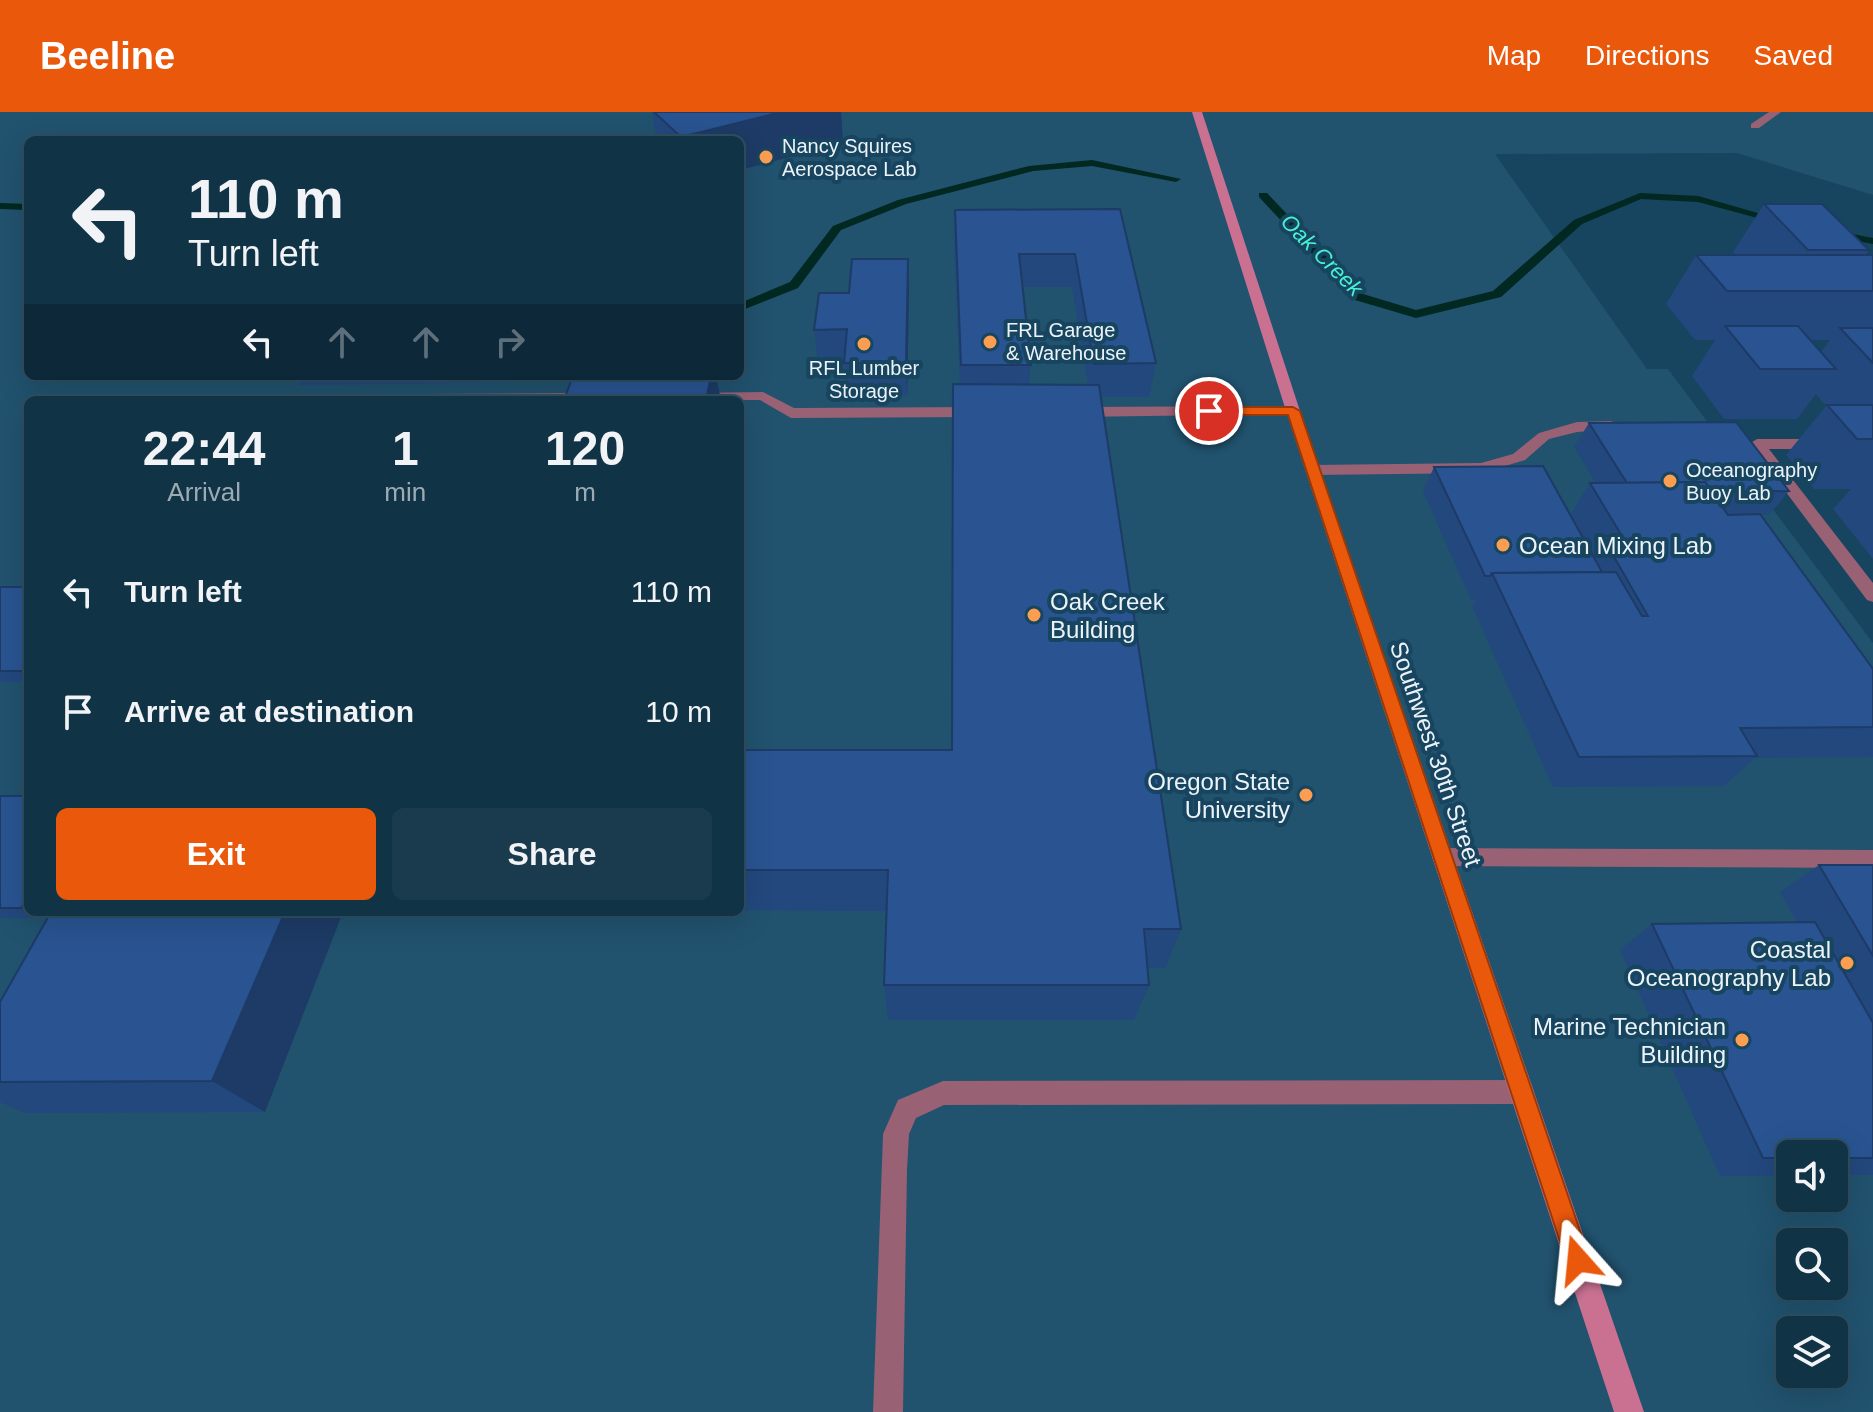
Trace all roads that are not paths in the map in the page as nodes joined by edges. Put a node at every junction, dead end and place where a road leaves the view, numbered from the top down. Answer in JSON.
{"nodes":[{"id":1,"x":1197,"y":112,"type":"edge"},
{"id":2,"x":1776,"y":112,"type":"edge"},
{"id":3,"x":1755,"y":126,"type":"dead end"},
{"id":4,"x":744,"y":396,"type":"edge"},
{"id":5,"x":1293,"y":411,"type":"junction"},
{"id":6,"x":987,"y":412,"type":"edge"},
{"id":7,"x":1066,"y":412,"type":"edge"},
{"id":8,"x":1624,"y":426,"type":"edge"},
{"id":9,"x":1873,"y":444,"type":"edge"},
{"id":10,"x":1313,"y":470,"type":"junction"},
{"id":11,"x":1873,"y":596,"type":"edge"},
{"id":12,"x":1443,"y":857,"type":"junction"},
{"id":13,"x":1873,"y":859,"type":"edge"},
{"id":14,"x":1522,"y":1092,"type":"junction"},
{"id":15,"x":888,"y":1412,"type":"edge"},
{"id":16,"x":1629,"y":1412,"type":"edge"}],
"edges":[{"from":1,"to":5,"type":"street","name":"Southwest 30th Street"},
{"from":2,"to":3,"type":"lane"},
{"from":4,"to":6,"type":"lane"},
{"from":5,"to":7,"type":"lane"},
{"from":5,"to":10,"type":"street","name":"Southwest 30th Street"},
{"from":8,"to":10,"type":"lane"},
{"from":9,"to":11,"type":"lane"},
{"from":10,"to":12,"type":"street","name":"Southwest 30th Street"},
{"from":12,"to":13,"type":"lane"},
{"from":12,"to":14,"type":"street","name":"Southwest 30th Street"},
{"from":14,"to":15,"type":"lane"},
{"from":14,"to":16,"type":"street","name":"Southwest 30th Street"}]}
